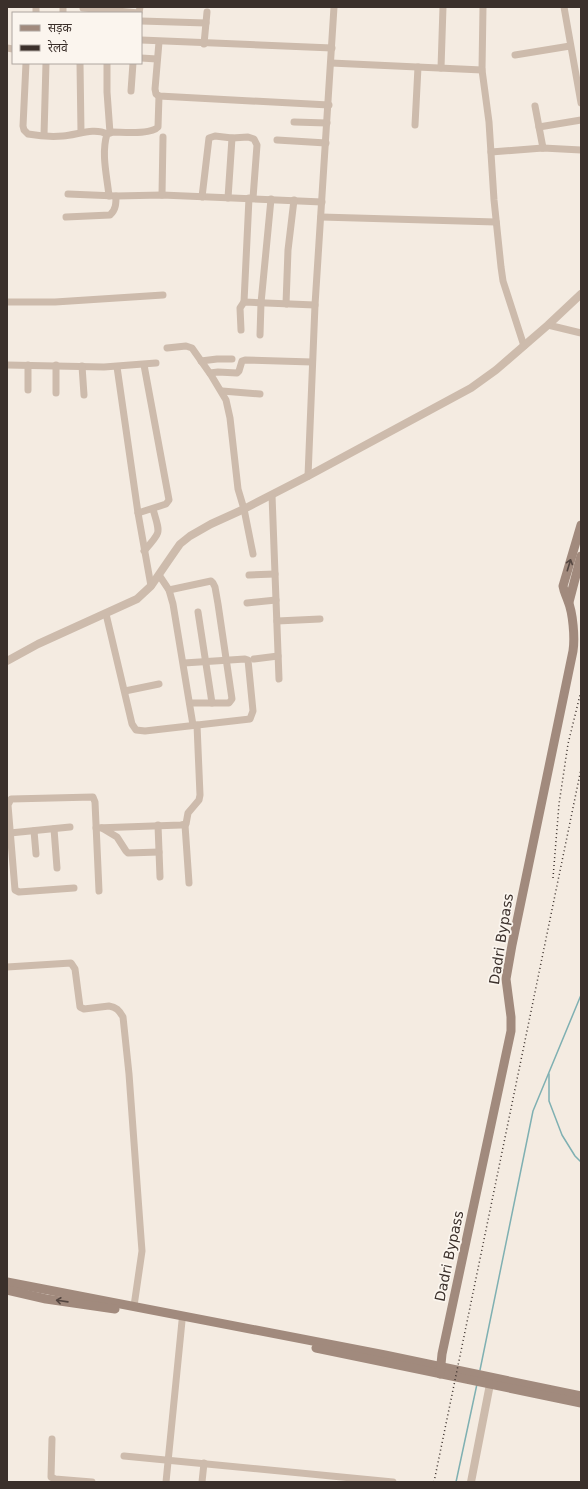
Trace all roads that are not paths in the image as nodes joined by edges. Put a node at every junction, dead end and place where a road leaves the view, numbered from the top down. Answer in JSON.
{"nodes":[{"id":1,"x":334,"y":7,"type":"edge"},
{"id":2,"x":443,"y":7,"type":"edge"},
{"id":3,"x":482,"y":7,"type":"edge"},
{"id":4,"x":564,"y":7,"type":"edge"},
{"id":5,"x":83,"y":8,"type":"edge"},
{"id":6,"x":128,"y":12,"type":"edge"},
{"id":7,"x":207,"y":12,"type":"dead end"},
{"id":8,"x":142,"y":21,"type":"edge"},
{"id":9,"x":206,"y":23,"type":"junction"},
{"id":10,"x":142,"y":40,"type":"edge"},
{"id":11,"x":159,"y":42,"type":"junction"},
{"id":12,"x":204,"y":44,"type":"junction"},
{"id":13,"x":570,"y":46,"type":"junction"},
{"id":14,"x":332,"y":48,"type":"junction"},
{"id":15,"x":515,"y":55,"type":"dead end"},
{"id":16,"x":142,"y":58,"type":"edge"},
{"id":17,"x":157,"y":60,"type":"junction"},
{"id":18,"x":331,"y":63,"type":"junction"},
{"id":19,"x":26,"y":64,"type":"edge"},
{"id":20,"x":46,"y":64,"type":"edge"},
{"id":21,"x":80,"y":64,"type":"edge"},
{"id":22,"x":107,"y":64,"type":"edge"},
{"id":23,"x":133,"y":64,"type":"edge"},
{"id":24,"x":418,"y":67,"type":"junction"},
{"id":25,"x":578,"y":67,"type":"edge"},
{"id":26,"x":441,"y":68,"type":"junction"},
{"id":27,"x":482,"y":70,"type":"junction"},
{"id":28,"x":131,"y":91,"type":"dead end"},
{"id":29,"x":158,"y":96,"type":"junction"},
{"id":30,"x":581,"y":103,"type":"edge"},
{"id":31,"x":329,"y":105,"type":"junction"},
{"id":32,"x":535,"y":106,"type":"dead end"},
{"id":33,"x":581,"y":120,"type":"edge"},
{"id":34,"x":294,"y":122,"type":"dead end"},
{"id":35,"x":328,"y":123,"type":"junction"},
{"id":36,"x":416,"y":125,"type":"dead end"},
{"id":37,"x":539,"y":127,"type":"junction"},
{"id":38,"x":81,"y":132,"type":"junction"},
{"id":39,"x":108,"y":133,"type":"junction"},
{"id":40,"x":44,"y":135,"type":"junction"},
{"id":41,"x":163,"y":137,"type":"dead end"},
{"id":42,"x":232,"y":138,"type":"junction"},
{"id":43,"x":277,"y":140,"type":"dead end"},
{"id":44,"x":326,"y":143,"type":"junction"},
{"id":45,"x":543,"y":148,"type":"junction"},
{"id":46,"x":581,"y":150,"type":"edge"},
{"id":47,"x":491,"y":152,"type":"junction"},
{"id":48,"x":68,"y":194,"type":"dead end"},
{"id":49,"x":162,"y":195,"type":"junction"},
{"id":50,"x":112,"y":196,"type":"junction"},
{"id":51,"x":202,"y":197,"type":"junction"},
{"id":52,"x":228,"y":198,"type":"junction"},
{"id":53,"x":251,"y":198,"type":"junction"},
{"id":54,"x":271,"y":199,"type":"junction"},
{"id":55,"x":294,"y":200,"type":"junction"},
{"id":56,"x":322,"y":202,"type":"junction"},
{"id":57,"x":66,"y":216,"type":"dead end"},
{"id":58,"x":321,"y":217,"type":"junction"},
{"id":59,"x":496,"y":222,"type":"junction"},
{"id":60,"x":581,"y":294,"type":"edge"},
{"id":61,"x":163,"y":295,"type":"dead end"},
{"id":62,"x":7,"y":302,"type":"edge"},
{"id":63,"x":244,"y":302,"type":"junction"},
{"id":64,"x":261,"y":303,"type":"junction"},
{"id":65,"x":286,"y":304,"type":"junction"},
{"id":66,"x":315,"y":305,"type":"junction"},
{"id":67,"x":548,"y":326,"type":"junction"},
{"id":68,"x":241,"y":330,"type":"dead end"},
{"id":69,"x":581,"y":333,"type":"edge"},
{"id":70,"x":260,"y":335,"type":"dead end"},
{"id":71,"x":524,"y":346,"type":"junction"},
{"id":72,"x":167,"y":348,"type":"dead end"},
{"id":73,"x":232,"y":359,"type":"dead end"},
{"id":74,"x":201,"y":361,"type":"junction"},
{"id":75,"x":312,"y":362,"type":"junction"},
{"id":76,"x":156,"y":363,"type":"dead end"},
{"id":77,"x":7,"y":365,"type":"edge"},
{"id":78,"x":28,"y":365,"type":"junction"},
{"id":79,"x":56,"y":365,"type":"junction"},
{"id":80,"x":144,"y":365,"type":"junction"},
{"id":81,"x":82,"y":366,"type":"junction"},
{"id":82,"x":117,"y":367,"type":"junction"},
{"id":83,"x":210,"y":373,"type":"junction"},
{"id":84,"x":28,"y":390,"type":"dead end"},
{"id":85,"x":222,"y":392,"type":"junction"},
{"id":86,"x":56,"y":393,"type":"dead end"},
{"id":87,"x":260,"y":394,"type":"dead end"},
{"id":88,"x":84,"y":395,"type":"dead end"},
{"id":89,"x":308,"y":476,"type":"junction"},
{"id":90,"x":272,"y":495,"type":"junction"},
{"id":91,"x":153,"y":509,"type":"junction"},
{"id":92,"x":244,"y":509,"type":"junction"},
{"id":93,"x":138,"y":513,"type":"junction"},
{"id":94,"x":581,"y":525,"type":"edge"},
{"id":95,"x":144,"y":551,"type":"junction"},
{"id":96,"x":253,"y":554,"type":"dead end"},
{"id":97,"x":581,"y":556,"type":"edge"},
{"id":98,"x":275,"y":574,"type":"junction"},
{"id":99,"x":159,"y":575,"type":"junction"},
{"id":100,"x":249,"y":575,"type":"dead end"},
{"id":101,"x":151,"y":586,"type":"junction"},
{"id":102,"x":169,"y":590,"type":"junction"},
{"id":103,"x":276,"y":600,"type":"junction"},
{"id":104,"x":247,"y":602,"type":"dead end"},
{"id":105,"x":569,"y":602,"type":"junction"},
{"id":106,"x":198,"y":612,"type":"dead end"},
{"id":107,"x":106,"y":614,"type":"junction"},
{"id":108,"x":320,"y":619,"type":"dead end"},
{"id":109,"x":277,"y":621,"type":"junction"},
{"id":110,"x":278,"y":656,"type":"junction"},
{"id":111,"x":254,"y":658,"type":"dead end"},
{"id":112,"x":227,"y":660,"type":"junction"},
{"id":113,"x":7,"y":661,"type":"edge"},
{"id":114,"x":205,"y":661,"type":"junction"},
{"id":115,"x":184,"y":663,"type":"junction"},
{"id":116,"x":279,"y":679,"type":"dead end"},
{"id":117,"x":159,"y":684,"type":"dead end"},
{"id":118,"x":125,"y":691,"type":"junction"},
{"id":119,"x":190,"y":704,"type":"junction"},
{"id":120,"x":212,"y":704,"type":"junction"},
{"id":121,"x":195,"y":725,"type":"junction"},
{"id":122,"x":158,"y":825,"type":"junction"},
{"id":123,"x":185,"y":825,"type":"junction"},
{"id":124,"x":70,"y":827,"type":"dead end"},
{"id":125,"x":98,"y":828,"type":"junction"},
{"id":126,"x":54,"y":829,"type":"junction"},
{"id":127,"x":34,"y":831,"type":"junction"},
{"id":128,"x":10,"y":833,"type":"junction"},
{"id":129,"x":159,"y":852,"type":"junction"},
{"id":130,"x":36,"y":854,"type":"dead end"},
{"id":131,"x":57,"y":868,"type":"dead end"},
{"id":132,"x":160,"y":877,"type":"dead end"},
{"id":133,"x":189,"y":883,"type":"dead end"},
{"id":134,"x":74,"y":888,"type":"dead end"},
{"id":135,"x":99,"y":891,"type":"dead end"},
{"id":136,"x":7,"y":967,"type":"edge"},
{"id":137,"x":7,"y":1282,"type":"edge"},
{"id":138,"x":7,"y":1290,"type":"edge"},
{"id":139,"x":134,"y":1306,"type":"junction"},
{"id":140,"x":182,"y":1321,"type":"junction"},
{"id":141,"x":440,"y":1370,"type":"junction"},
{"id":142,"x":491,"y":1381,"type":"junction"},
{"id":143,"x":581,"y":1396,"type":"edge"},
{"id":144,"x":581,"y":1403,"type":"edge"},
{"id":145,"x":52,"y":1439,"type":"dead end"},
{"id":146,"x":124,"y":1456,"type":"dead end"},
{"id":147,"x":168,"y":1460,"type":"junction"},
{"id":148,"x":204,"y":1463,"type":"junction"},
{"id":149,"x":314,"y":1478,"type":"edge"},
{"id":150,"x":341,"y":1480,"type":"edge"},
{"id":151,"x":370,"y":1481,"type":"edge"},
{"id":152,"x":92,"y":1482,"type":"edge"},
{"id":153,"x":166,"y":1482,"type":"edge"},
{"id":154,"x":202,"y":1482,"type":"edge"},
{"id":155,"x":392,"y":1482,"type":"edge"},
{"id":156,"x":471,"y":1482,"type":"edge"}],
"edges":[{"from":1,"to":14,"type":"street"},
{"from":2,"to":26,"type":"street"},
{"from":3,"to":27,"type":"street"},
{"from":4,"to":13,"type":"street"},
{"from":5,"to":6,"type":"street"},
{"from":7,"to":9,"type":"street"},
{"from":8,"to":9,"type":"street"},
{"from":9,"to":12,"type":"street"},
{"from":10,"to":11,"type":"street"},
{"from":11,"to":12,"type":"street"},
{"from":11,"to":17,"type":"street"},
{"from":12,"to":14,"type":"street"},
{"from":13,"to":15,"type":"street"},
{"from":13,"to":25,"type":"street"},
{"from":14,"to":18,"type":"street"},
{"from":16,"to":17,"type":"street"},
{"from":17,"to":29,"type":"street"},
{"from":18,"to":24,"type":"street"},
{"from":18,"to":31,"type":"street"},
{"from":19,"to":40,"type":"street"},
{"from":20,"to":40,"type":"street"},
{"from":21,"to":38,"type":"street"},
{"from":22,"to":39,"type":"street"},
{"from":23,"to":28,"type":"street"},
{"from":24,"to":26,"type":"street"},
{"from":24,"to":36,"type":"street"},
{"from":25,"to":30,"type":"street"},
{"from":26,"to":27,"type":"street"},
{"from":27,"to":47,"type":"street"},
{"from":29,"to":31,"type":"street"},
{"from":29,"to":39,"type":"street"},
{"from":31,"to":35,"type":"street"},
{"from":32,"to":37,"type":"street"},
{"from":33,"to":37,"type":"street"},
{"from":34,"to":35,"type":"street"},
{"from":35,"to":44,"type":"street"},
{"from":37,"to":45,"type":"street"},
{"from":38,"to":39,"type":"street"},
{"from":38,"to":40,"type":"street"},
{"from":39,"to":50,"type":"street"},
{"from":41,"to":49,"type":"street"},
{"from":42,"to":51,"type":"street"},
{"from":42,"to":52,"type":"street"},
{"from":42,"to":53,"type":"street"},
{"from":43,"to":44,"type":"street"},
{"from":44,"to":56,"type":"street"},
{"from":45,"to":46,"type":"street"},
{"from":45,"to":47,"type":"street"},
{"from":47,"to":59,"type":"street"},
{"from":48,"to":50,"type":"street"},
{"from":49,"to":50,"type":"street"},
{"from":49,"to":51,"type":"street"},
{"from":50,"to":57,"type":"street"},
{"from":51,"to":52,"type":"street"},
{"from":52,"to":53,"type":"street"},
{"from":53,"to":54,"type":"street"},
{"from":53,"to":63,"type":"street"},
{"from":54,"to":55,"type":"street"},
{"from":54,"to":64,"type":"street"},
{"from":55,"to":56,"type":"street"},
{"from":55,"to":65,"type":"street"},
{"from":56,"to":58,"type":"street"},
{"from":58,"to":59,"type":"street"},
{"from":58,"to":66,"type":"street"},
{"from":59,"to":71,"type":"street"},
{"from":60,"to":67,"type":"street"},
{"from":61,"to":62,"type":"street"},
{"from":63,"to":64,"type":"street"},
{"from":63,"to":68,"type":"street"},
{"from":64,"to":65,"type":"street"},
{"from":64,"to":70,"type":"street"},
{"from":65,"to":66,"type":"street"},
{"from":66,"to":75,"type":"street"},
{"from":67,"to":69,"type":"street"},
{"from":67,"to":71,"type":"street"},
{"from":71,"to":89,"type":"street"},
{"from":72,"to":74,"type":"street"},
{"from":73,"to":74,"type":"street"},
{"from":74,"to":83,"type":"street"},
{"from":75,"to":83,"type":"street"},
{"from":75,"to":89,"type":"street"},
{"from":76,"to":80,"type":"street"},
{"from":77,"to":78,"type":"street"},
{"from":78,"to":79,"type":"street"},
{"from":78,"to":84,"type":"street"},
{"from":79,"to":81,"type":"street"},
{"from":79,"to":86,"type":"street"},
{"from":80,"to":82,"type":"street"},
{"from":80,"to":91,"type":"street"},
{"from":81,"to":82,"type":"street"},
{"from":81,"to":88,"type":"street"},
{"from":82,"to":93,"type":"street"},
{"from":83,"to":85,"type":"street"},
{"from":85,"to":87,"type":"street"},
{"from":85,"to":92,"type":"street"},
{"from":89,"to":90,"type":"street"},
{"from":90,"to":92,"type":"street"},
{"from":90,"to":98,"type":"street"},
{"from":91,"to":93,"type":"street"},
{"from":91,"to":95,"type":"street"},
{"from":92,"to":96,"type":"street"},
{"from":92,"to":99,"type":"street"},
{"from":93,"to":95,"type":"street"},
{"from":105,"to":94,"type":"main road","name":"Dadri Bypass","one_way":true},
{"from":95,"to":101,"type":"street"},
{"from":97,"to":105,"type":"main road","name":"Dadri Bypass"},
{"from":98,"to":100,"type":"street"},
{"from":98,"to":103,"type":"street"},
{"from":99,"to":101,"type":"street"},
{"from":99,"to":102,"type":"street"},
{"from":101,"to":107,"type":"street"},
{"from":102,"to":112,"type":"street"},
{"from":102,"to":115,"type":"street"},
{"from":103,"to":104,"type":"street"},
{"from":103,"to":109,"type":"street"},
{"from":105,"to":141,"type":"main road","name":"Dadri Bypass"},
{"from":106,"to":114,"type":"street"},
{"from":107,"to":113,"type":"street"},
{"from":107,"to":118,"type":"street"},
{"from":108,"to":109,"type":"street"},
{"from":109,"to":110,"type":"street"},
{"from":110,"to":111,"type":"street"},
{"from":110,"to":116,"type":"street"},
{"from":112,"to":114,"type":"street"},
{"from":112,"to":120,"type":"street"},
{"from":112,"to":121,"type":"street"},
{"from":114,"to":115,"type":"street"},
{"from":114,"to":120,"type":"street"},
{"from":115,"to":119,"type":"street"},
{"from":117,"to":118,"type":"street"},
{"from":118,"to":121,"type":"street"},
{"from":119,"to":120,"type":"street"},
{"from":119,"to":121,"type":"street"},
{"from":121,"to":123,"type":"street"},
{"from":122,"to":123,"type":"street"},
{"from":122,"to":125,"type":"street"},
{"from":122,"to":129,"type":"street"},
{"from":123,"to":133,"type":"street"},
{"from":124,"to":126,"type":"street"},
{"from":125,"to":128,"type":"street"},
{"from":125,"to":129,"type":"street"},
{"from":125,"to":135,"type":"street"},
{"from":126,"to":127,"type":"street"},
{"from":126,"to":131,"type":"street"},
{"from":127,"to":128,"type":"street"},
{"from":127,"to":130,"type":"street"},
{"from":128,"to":134,"type":"street"},
{"from":129,"to":132,"type":"street"},
{"from":136,"to":139,"type":"street"},
{"from":137,"to":139,"type":"main road"},
{"from":140,"to":138,"type":"main road","one_way":true},
{"from":139,"to":141,"type":"main road"},
{"from":140,"to":141,"type":"main road"},
{"from":140,"to":147,"type":"street"},
{"from":141,"to":142,"type":"main road"},
{"from":142,"to":143,"type":"main road"},
{"from":142,"to":144,"type":"main road"},
{"from":142,"to":156,"type":"street"},
{"from":145,"to":152,"type":"street"},
{"from":146,"to":147,"type":"street"},
{"from":147,"to":148,"type":"street"},
{"from":147,"to":153,"type":"street"},
{"from":148,"to":149,"type":"street"},
{"from":148,"to":154,"type":"street"},
{"from":149,"to":150,"type":"street"},
{"from":150,"to":151,"type":"street"},
{"from":151,"to":155,"type":"street"}]}
